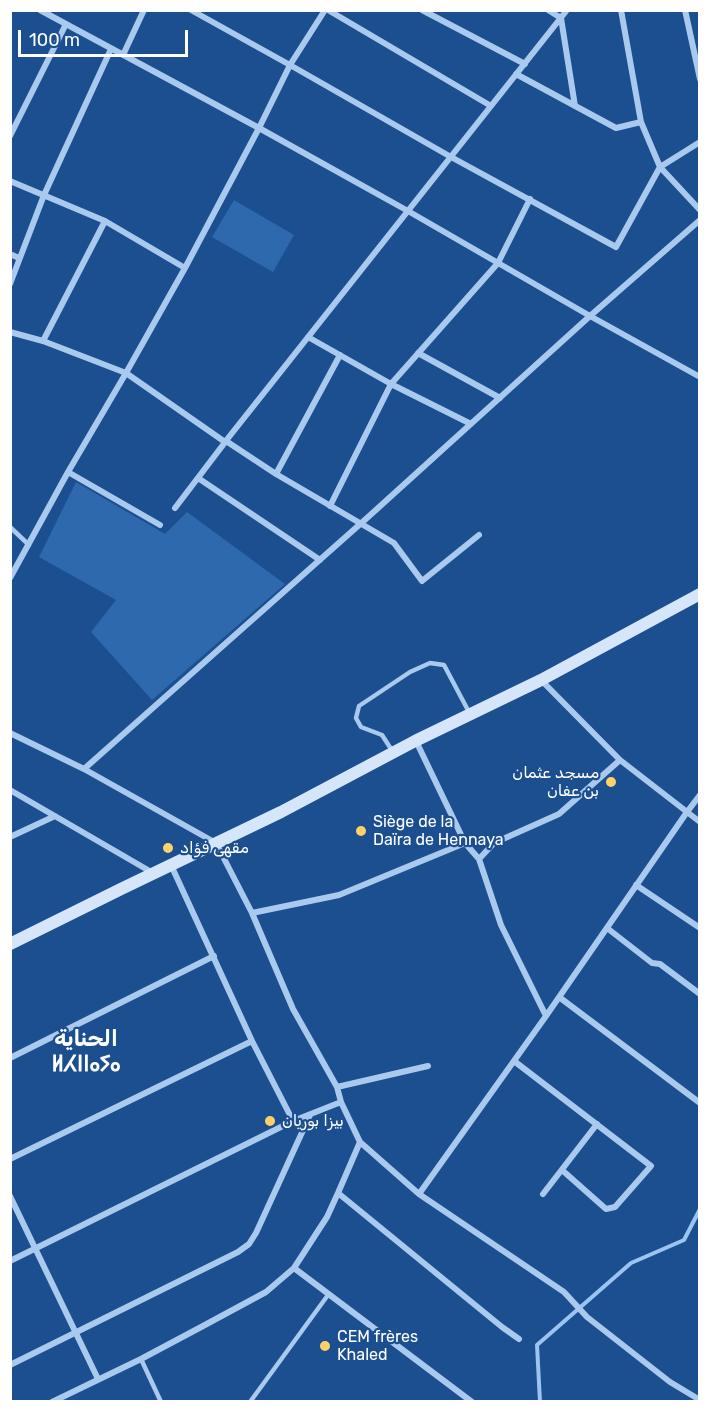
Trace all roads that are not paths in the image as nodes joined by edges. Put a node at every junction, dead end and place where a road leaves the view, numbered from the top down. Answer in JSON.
{"nodes":[{"id":1,"x":40,"y":10,"type":"edge"},
{"id":2,"x":144,"y":10,"type":"edge"},
{"id":3,"x":191,"y":10,"type":"edge"},
{"id":4,"x":326,"y":10,"type":"edge"},
{"id":5,"x":422,"y":10,"type":"edge"},
{"id":6,"x":548,"y":10,"type":"edge"},
{"id":7,"x":567,"y":10,"type":"edge"},
{"id":8,"x":621,"y":10,"type":"edge"},
{"id":9,"x":685,"y":10,"type":"edge"},
{"id":10,"x":561,"y":18,"type":"junction"},
{"id":11,"x":66,"y":24,"type":"junction"},
{"id":12,"x":111,"y":49,"type":"junction"},
{"id":13,"x":123,"y":55,"type":"junction"},
{"id":14,"x":525,"y":64,"type":"junction"},
{"id":15,"x":290,"y":65,"type":"junction"},
{"id":16,"x":516,"y":74,"type":"junction"},
{"id":17,"x":699,"y":80,"type":"edge"},
{"id":18,"x":491,"y":106,"type":"junction"},
{"id":19,"x":575,"y":106,"type":"junction"},
{"id":20,"x":641,"y":122,"type":"junction"},
{"id":21,"x":260,"y":128,"type":"junction"},
{"id":22,"x":10,"y":136,"type":"edge"},
{"id":23,"x":699,"y":142,"type":"edge"},
{"id":24,"x":451,"y":157,"type":"junction"},
{"id":25,"x":660,"y":167,"type":"junction"},
{"id":26,"x":10,"y":181,"type":"edge"},
{"id":27,"x":44,"y":195,"type":"junction"},
{"id":28,"x":530,"y":199,"type":"junction"},
{"id":29,"x":699,"y":210,"type":"edge"},
{"id":30,"x":408,"y":211,"type":"junction"},
{"id":31,"x":699,"y":220,"type":"edge"},
{"id":32,"x":105,"y":221,"type":"junction"},
{"id":33,"x":10,"y":254,"type":"edge"},
{"id":34,"x":19,"y":258,"type":"junction"},
{"id":35,"x":498,"y":263,"type":"junction"},
{"id":36,"x":185,"y":268,"type":"junction"},
{"id":37,"x":10,"y":284,"type":"edge"},
{"id":38,"x":590,"y":316,"type":"junction"},
{"id":39,"x":10,"y":332,"type":"edge"},
{"id":40,"x":308,"y":337,"type":"junction"},
{"id":41,"x":43,"y":341,"type":"junction"},
{"id":42,"x":418,"y":353,"type":"junction"},
{"id":43,"x":340,"y":355,"type":"junction"},
{"id":44,"x":126,"y":373,"type":"junction"},
{"id":45,"x":699,"y":378,"type":"edge"},
{"id":46,"x":391,"y":384,"type":"junction"},
{"id":47,"x":500,"y":398,"type":"junction"},
{"id":48,"x":471,"y":424,"type":"junction"},
{"id":49,"x":225,"y":442,"type":"junction"},
{"id":50,"x":68,"y":472,"type":"junction"},
{"id":51,"x":276,"y":474,"type":"junction"},
{"id":52,"x":198,"y":478,"type":"junction"},
{"id":53,"x":330,"y":506,"type":"junction"},
{"id":54,"x":175,"y":508,"type":"dead end"},
{"id":55,"x":360,"y":524,"type":"junction"},
{"id":56,"x":160,"y":525,"type":"dead end"},
{"id":57,"x":10,"y":527,"type":"edge"},
{"id":58,"x":479,"y":535,"type":"dead end"},
{"id":59,"x":29,"y":545,"type":"junction"},
{"id":60,"x":320,"y":560,"type":"junction"},
{"id":61,"x":10,"y":578,"type":"edge"},
{"id":62,"x":699,"y":594,"type":"edge"},
{"id":63,"x":541,"y":680,"type":"junction"},
{"id":64,"x":470,"y":714,"type":"junction"},
{"id":65,"x":10,"y":733,"type":"edge"},
{"id":66,"x":415,"y":741,"type":"junction"},
{"id":67,"x":393,"y":752,"type":"junction"},
{"id":68,"x":620,"y":760,"type":"junction"},
{"id":69,"x":84,"y":769,"type":"junction"},
{"id":70,"x":10,"y":790,"type":"edge"},
{"id":71,"x":699,"y":795,"type":"edge"},
{"id":72,"x":687,"y":812,"type":"junction"},
{"id":73,"x":55,"y":816,"type":"junction"},
{"id":74,"x":699,"y":822,"type":"edge"},
{"id":75,"x":10,"y":837,"type":"edge"},
{"id":76,"x":216,"y":843,"type":"junction"},
{"id":77,"x":465,"y":843,"type":"junction"},
{"id":78,"x":479,"y":859,"type":"junction"},
{"id":79,"x":171,"y":864,"type":"junction"},
{"id":80,"x":153,"y":873,"type":"junction"},
{"id":81,"x":636,"y":885,"type":"junction"},
{"id":82,"x":252,"y":913,"type":"junction"},
{"id":83,"x":607,"y":928,"type":"junction"},
{"id":84,"x":699,"y":928,"type":"edge"},
{"id":85,"x":10,"y":945,"type":"edge"},
{"id":86,"x":213,"y":956,"type":"junction"},
{"id":87,"x":699,"y":994,"type":"edge"},
{"id":88,"x":559,"y":997,"type":"junction"},
{"id":89,"x":546,"y":1016,"type":"junction"},
{"id":90,"x":252,"y":1041,"type":"junction"},
{"id":91,"x":10,"y":1058,"type":"edge"},
{"id":92,"x":514,"y":1061,"type":"junction"},
{"id":93,"x":428,"y":1066,"type":"dead end"},
{"id":94,"x":337,"y":1087,"type":"junction"},
{"id":95,"x":341,"y":1102,"type":"junction"},
{"id":96,"x":699,"y":1103,"type":"edge"},
{"id":97,"x":310,"y":1114,"type":"junction"},
{"id":98,"x":293,"y":1121,"type":"junction"},
{"id":99,"x":597,"y":1124,"type":"junction"},
{"id":100,"x":360,"y":1142,"type":"junction"},
{"id":101,"x":10,"y":1159,"type":"edge"},
{"id":102,"x":562,"y":1170,"type":"junction"},
{"id":103,"x":339,"y":1193,"type":"junction"},
{"id":104,"x":419,"y":1194,"type":"junction"},
{"id":105,"x":543,"y":1194,"type":"dead end"},
{"id":106,"x":10,"y":1196,"type":"edge"},
{"id":107,"x":37,"y":1248,"type":"junction"},
{"id":108,"x":10,"y":1261,"type":"edge"},
{"id":109,"x":294,"y":1268,"type":"junction"},
{"id":110,"x":328,"y":1295,"type":"junction"},
{"id":111,"x":75,"y":1333,"type":"junction"},
{"id":112,"x":519,"y":1339,"type":"dead end"},
{"id":113,"x":141,"y":1359,"type":"junction"},
{"id":114,"x":10,"y":1365,"type":"edge"},
{"id":115,"x":98,"y":1379,"type":"junction"},
{"id":116,"x":66,"y":1395,"type":"junction"},
{"id":117,"x":699,"y":1400,"type":"edge"},
{"id":118,"x":52,"y":1401,"type":"edge"},
{"id":119,"x":70,"y":1401,"type":"edge"},
{"id":120,"x":161,"y":1401,"type":"edge"},
{"id":121,"x":250,"y":1401,"type":"edge"},
{"id":122,"x":472,"y":1401,"type":"edge"}],
"edges":[{"from":1,"to":11,"type":"street"},
{"from":2,"to":13,"type":"street"},
{"from":3,"to":15,"type":"street"},
{"from":4,"to":15,"type":"street"},
{"from":4,"to":18,"type":"street"},
{"from":5,"to":14,"type":"street"},
{"from":6,"to":10,"type":"street"},
{"from":7,"to":10,"type":"street"},
{"from":8,"to":20,"type":"street"},
{"from":9,"to":17,"type":"street"},
{"from":10,"to":14,"type":"street"},
{"from":10,"to":19,"type":"street"},
{"from":11,"to":12,"type":"street"},
{"from":11,"to":22,"type":"street"},
{"from":12,"to":13,"type":"street"},
{"from":12,"to":27,"type":"street"},
{"from":13,"to":21,"type":"street"},
{"from":14,"to":16,"type":"street"},
{"from":15,"to":21,"type":"street"},
{"from":15,"to":24,"type":"street"},
{"from":16,"to":18,"type":"street"},
{"from":16,"to":19,"type":"street"},
{"from":18,"to":24,"type":"street"},
{"from":19,"to":20,"type":"street"},
{"from":20,"to":25,"type":"street"},
{"from":21,"to":30,"type":"street"},
{"from":21,"to":36,"type":"street"},
{"from":23,"to":25,"type":"street"},
{"from":24,"to":28,"type":"street"},
{"from":24,"to":30,"type":"street"},
{"from":25,"to":28,"type":"street"},
{"from":25,"to":29,"type":"street"},
{"from":26,"to":27,"type":"street"},
{"from":27,"to":32,"type":"street"},
{"from":27,"to":34,"type":"street"},
{"from":28,"to":35,"type":"street"},
{"from":30,"to":35,"type":"street"},
{"from":30,"to":40,"type":"street"},
{"from":31,"to":38,"type":"street"},
{"from":32,"to":36,"type":"street"},
{"from":32,"to":41,"type":"street"},
{"from":33,"to":34,"type":"street"},
{"from":34,"to":37,"type":"street"},
{"from":35,"to":38,"type":"street"},
{"from":35,"to":42,"type":"street"},
{"from":36,"to":44,"type":"street"},
{"from":38,"to":45,"type":"street"},
{"from":38,"to":47,"type":"street"},
{"from":39,"to":41,"type":"street"},
{"from":40,"to":43,"type":"street"},
{"from":40,"to":49,"type":"street"},
{"from":41,"to":44,"type":"street"},
{"from":42,"to":46,"type":"street"},
{"from":42,"to":47,"type":"street"},
{"from":43,"to":46,"type":"street"},
{"from":43,"to":51,"type":"street"},
{"from":44,"to":49,"type":"street"},
{"from":44,"to":50,"type":"street"},
{"from":46,"to":48,"type":"street"},
{"from":46,"to":53,"type":"street"},
{"from":47,"to":48,"type":"street"},
{"from":48,"to":55,"type":"street"},
{"from":49,"to":51,"type":"street"},
{"from":49,"to":52,"type":"street"},
{"from":50,"to":56,"type":"street"},
{"from":50,"to":59,"type":"street"},
{"from":51,"to":53,"type":"street"},
{"from":52,"to":54,"type":"street"},
{"from":52,"to":60,"type":"street"},
{"from":53,"to":55,"type":"street"},
{"from":55,"to":58,"type":"street"},
{"from":55,"to":60,"type":"street"},
{"from":57,"to":59,"type":"lane"},
{"from":59,"to":61,"type":"street"},
{"from":60,"to":69,"type":"street"},
{"from":62,"to":63,"type":"main road"},
{"from":63,"to":64,"type":"main road"},
{"from":63,"to":68,"type":"street"},
{"from":64,"to":66,"type":"main road"},
{"from":64,"to":67,"type":"lane"},
{"from":65,"to":69,"type":"street"},
{"from":66,"to":67,"type":"main road"},
{"from":66,"to":77,"type":"street"},
{"from":67,"to":76,"type":"main road"},
{"from":68,"to":72,"type":"street"},
{"from":68,"to":78,"type":"street"},
{"from":69,"to":76,"type":"street"},
{"from":70,"to":73,"type":"street"},
{"from":71,"to":72,"type":"street"},
{"from":72,"to":74,"type":"street"},
{"from":72,"to":81,"type":"street"},
{"from":73,"to":75,"type":"street"},
{"from":73,"to":80,"type":"street"},
{"from":76,"to":79,"type":"main road"},
{"from":76,"to":82,"type":"street"},
{"from":77,"to":78,"type":"street"},
{"from":77,"to":82,"type":"street"},
{"from":78,"to":89,"type":"street"},
{"from":79,"to":80,"type":"main road"},
{"from":79,"to":86,"type":"street"},
{"from":80,"to":85,"type":"main road"},
{"from":81,"to":83,"type":"street"},
{"from":81,"to":84,"type":"street"},
{"from":82,"to":94,"type":"street"},
{"from":83,"to":87,"type":"street"},
{"from":83,"to":88,"type":"street"},
{"from":86,"to":90,"type":"street"},
{"from":86,"to":91,"type":"street"},
{"from":88,"to":89,"type":"street"},
{"from":88,"to":96,"type":"street"},
{"from":89,"to":92,"type":"street"},
{"from":90,"to":98,"type":"street"},
{"from":90,"to":101,"type":"street"},
{"from":92,"to":99,"type":"street"},
{"from":92,"to":104,"type":"street"},
{"from":93,"to":94,"type":"street"},
{"from":94,"to":95,"type":"street"},
{"from":95,"to":97,"type":"street"},
{"from":95,"to":100,"type":"street"},
{"from":97,"to":98,"type":"street"},
{"from":97,"to":111,"type":"street"},
{"from":98,"to":107,"type":"street"},
{"from":99,"to":102,"type":"street"},
{"from":99,"to":102,"type":"street"},
{"from":100,"to":103,"type":"street"},
{"from":100,"to":104,"type":"street"},
{"from":102,"to":105,"type":"street"},
{"from":103,"to":109,"type":"street"},
{"from":103,"to":112,"type":"street"},
{"from":104,"to":117,"type":"street"},
{"from":106,"to":107,"type":"street"},
{"from":107,"to":108,"type":"street"},
{"from":107,"to":111,"type":"street"},
{"from":109,"to":110,"type":"street"},
{"from":109,"to":113,"type":"street"},
{"from":110,"to":121,"type":"lane"},
{"from":110,"to":122,"type":"street"},
{"from":111,"to":114,"type":"street"},
{"from":111,"to":115,"type":"street"},
{"from":113,"to":115,"type":"street"},
{"from":113,"to":120,"type":"lane"},
{"from":115,"to":116,"type":"street"},
{"from":116,"to":118,"type":"street"},
{"from":116,"to":119,"type":"street"}]}
